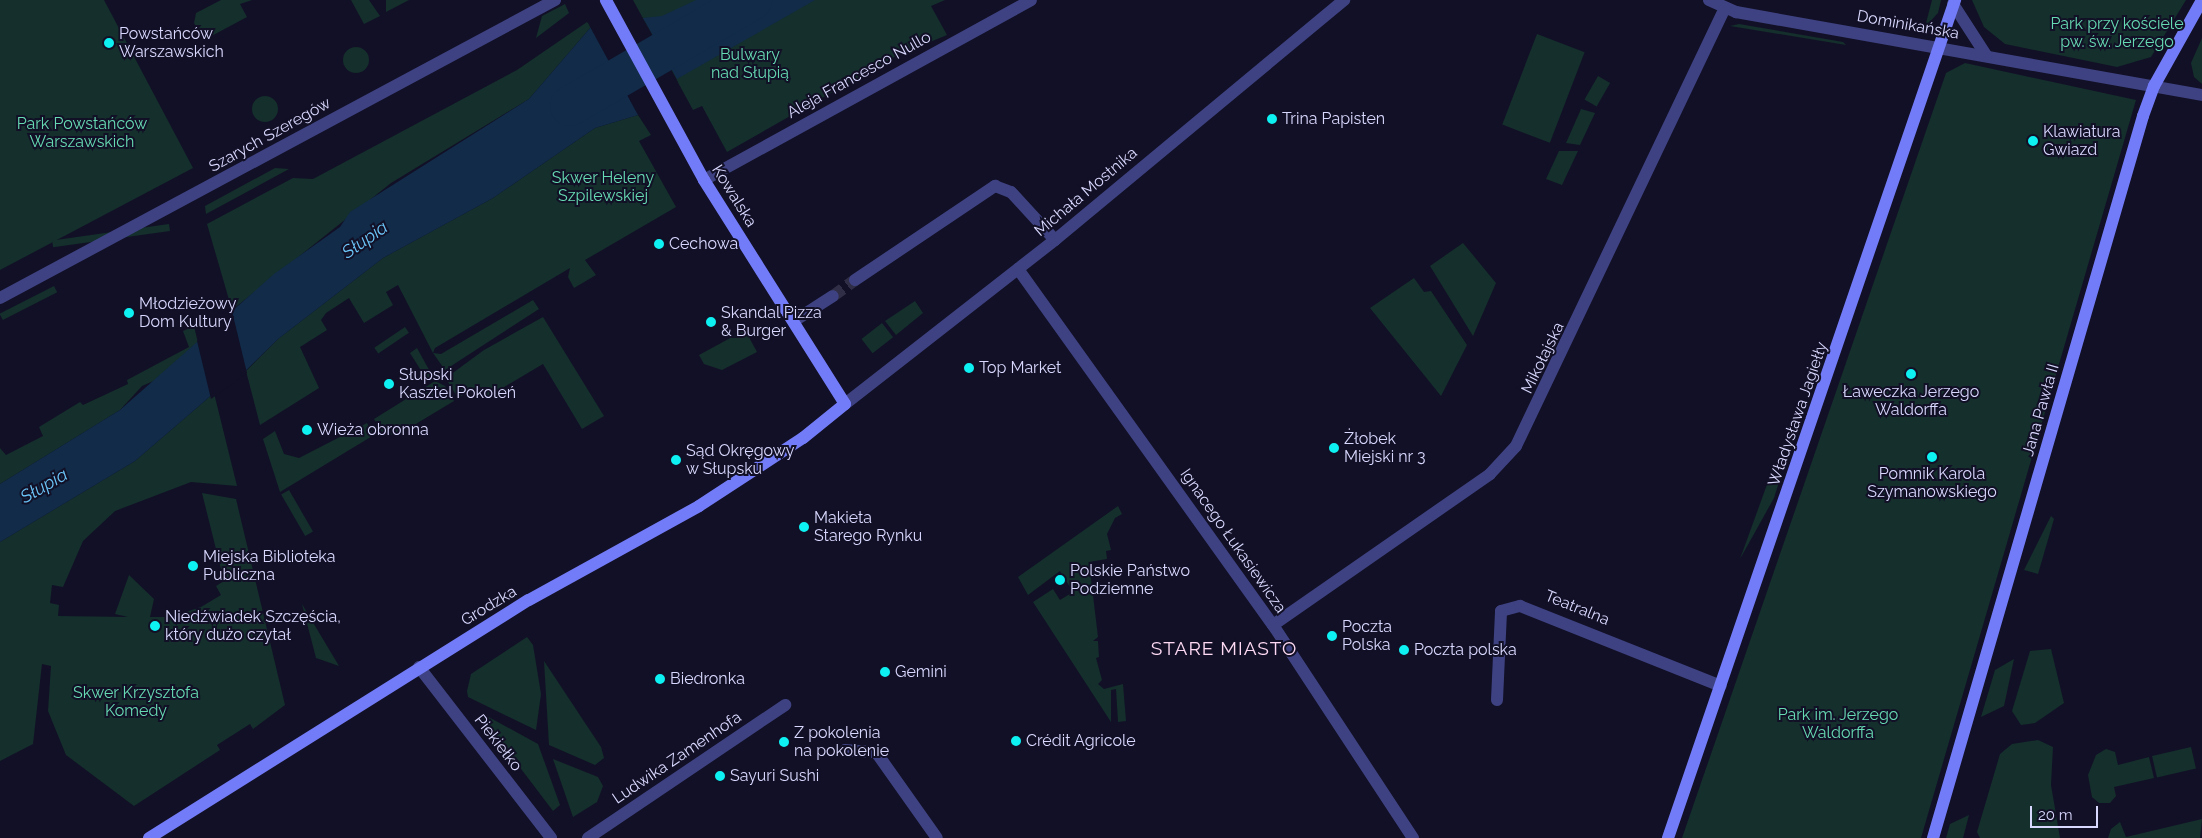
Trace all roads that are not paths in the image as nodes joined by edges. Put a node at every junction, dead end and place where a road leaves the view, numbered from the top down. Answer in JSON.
{"nodes":[{"id":1,"x":555,"y":0,"type":"edge"},
{"id":2,"x":1031,"y":0,"type":"edge"},
{"id":3,"x":1344,"y":0,"type":"edge"},
{"id":4,"x":1709,"y":0,"type":"edge"},
{"id":5,"x":2202,"y":0,"type":"edge"},
{"id":6,"x":1954,"y":2,"type":"edge"},
{"id":7,"x":608,"y":5,"type":"edge"},
{"id":8,"x":1724,"y":9,"type":"junction"},
{"id":9,"x":1940,"y":49,"type":"junction"},
{"id":10,"x":1986,"y":55,"type":"junction"},
{"id":11,"x":2154,"y":86,"type":"junction"},
{"id":12,"x":2202,"y":95,"type":"edge"},
{"id":13,"x":704,"y":180,"type":"junction"},
{"id":14,"x":1055,"y":240,"type":"junction"},
{"id":15,"x":1018,"y":270,"type":"junction"},
{"id":16,"x":855,"y":280,"type":"tunnel mouth"},
{"id":17,"x":833,"y":296,"type":"tunnel mouth"},
{"id":18,"x":0,"y":298,"type":"edge"},
{"id":19,"x":794,"y":321,"type":"junction"},
{"id":20,"x":845,"y":404,"type":"junction"},
{"id":21,"x":1273,"y":625,"type":"junction"},
{"id":22,"x":419,"y":667,"type":"junction"},
{"id":23,"x":1721,"y":686,"type":"junction"},
{"id":24,"x":1497,"y":700,"type":"dead end"},
{"id":25,"x":784,"y":705,"type":"dead end"},
{"id":26,"x":845,"y":750,"type":"dead end"},
{"id":27,"x":150,"y":838,"type":"edge"},
{"id":28,"x":551,"y":838,"type":"edge"},
{"id":29,"x":588,"y":838,"type":"edge"},
{"id":30,"x":937,"y":838,"type":"edge"},
{"id":31,"x":1413,"y":838,"type":"edge"},
{"id":32,"x":1668,"y":838,"type":"edge"},
{"id":33,"x":1933,"y":838,"type":"edge"}],
"edges":[{"from":1,"to":18,"type":"street","name":"Szarych Szeregów"},
{"from":2,"to":13,"type":"street","name":"Aleja Francesco Nullo"},
{"from":3,"to":14,"type":"street","name":"Michała Mostnika"},
{"from":4,"to":8,"type":"street","name":"Dominikańska"},
{"from":5,"to":11,"type":"street","name":"Jana Pawła II"},
{"from":6,"to":9,"type":"street","name":"Władysława Jagiełły"},
{"from":6,"to":10,"type":"street","name":"Dominikańska"},
{"from":7,"to":13,"type":"street","name":"Kowalska"},
{"from":8,"to":9,"type":"street","name":"Dominikańska"},
{"from":8,"to":21,"type":"street","name":"Mikołajska"},
{"from":9,"to":10,"type":"street","name":"Dominikańska"},
{"from":9,"to":23,"type":"street","name":"Władysława Jagiełły"},
{"from":10,"to":11,"type":"street","name":"Dominikańska"},
{"from":11,"to":12,"type":"street","name":"Dominikańska"},
{"from":11,"to":33,"type":"street","name":"Jana Pawła II"},
{"from":13,"to":19,"type":"street","name":"Kowalska"},
{"from":14,"to":15,"type":"street","name":"Michała Mostnika"},
{"from":14,"to":16,"type":"street"},
{"from":15,"to":20,"type":"street","name":"Michała Mostnika"},
{"from":15,"to":21,"type":"street","name":"Ignacego Łukasiewicza"},
{"from":17,"to":19,"type":"street"},
{"from":19,"to":20,"type":"street","name":"Kowalska"},
{"from":20,"to":22,"type":"street","name":"Grodzka"},
{"from":21,"to":31,"type":"street","name":"Ignacego Łukasiewicza"},
{"from":22,"to":27,"type":"street","name":"Grodzka"},
{"from":22,"to":28,"type":"street","name":"Piekiełko"},
{"from":23,"to":24,"type":"street","name":"Teatralna"},
{"from":23,"to":32,"type":"street","name":"Władysława Jagiełły"},
{"from":25,"to":29,"type":"street","name":"Ludwika Zamenhofa"},
{"from":26,"to":30,"type":"street"}]}
